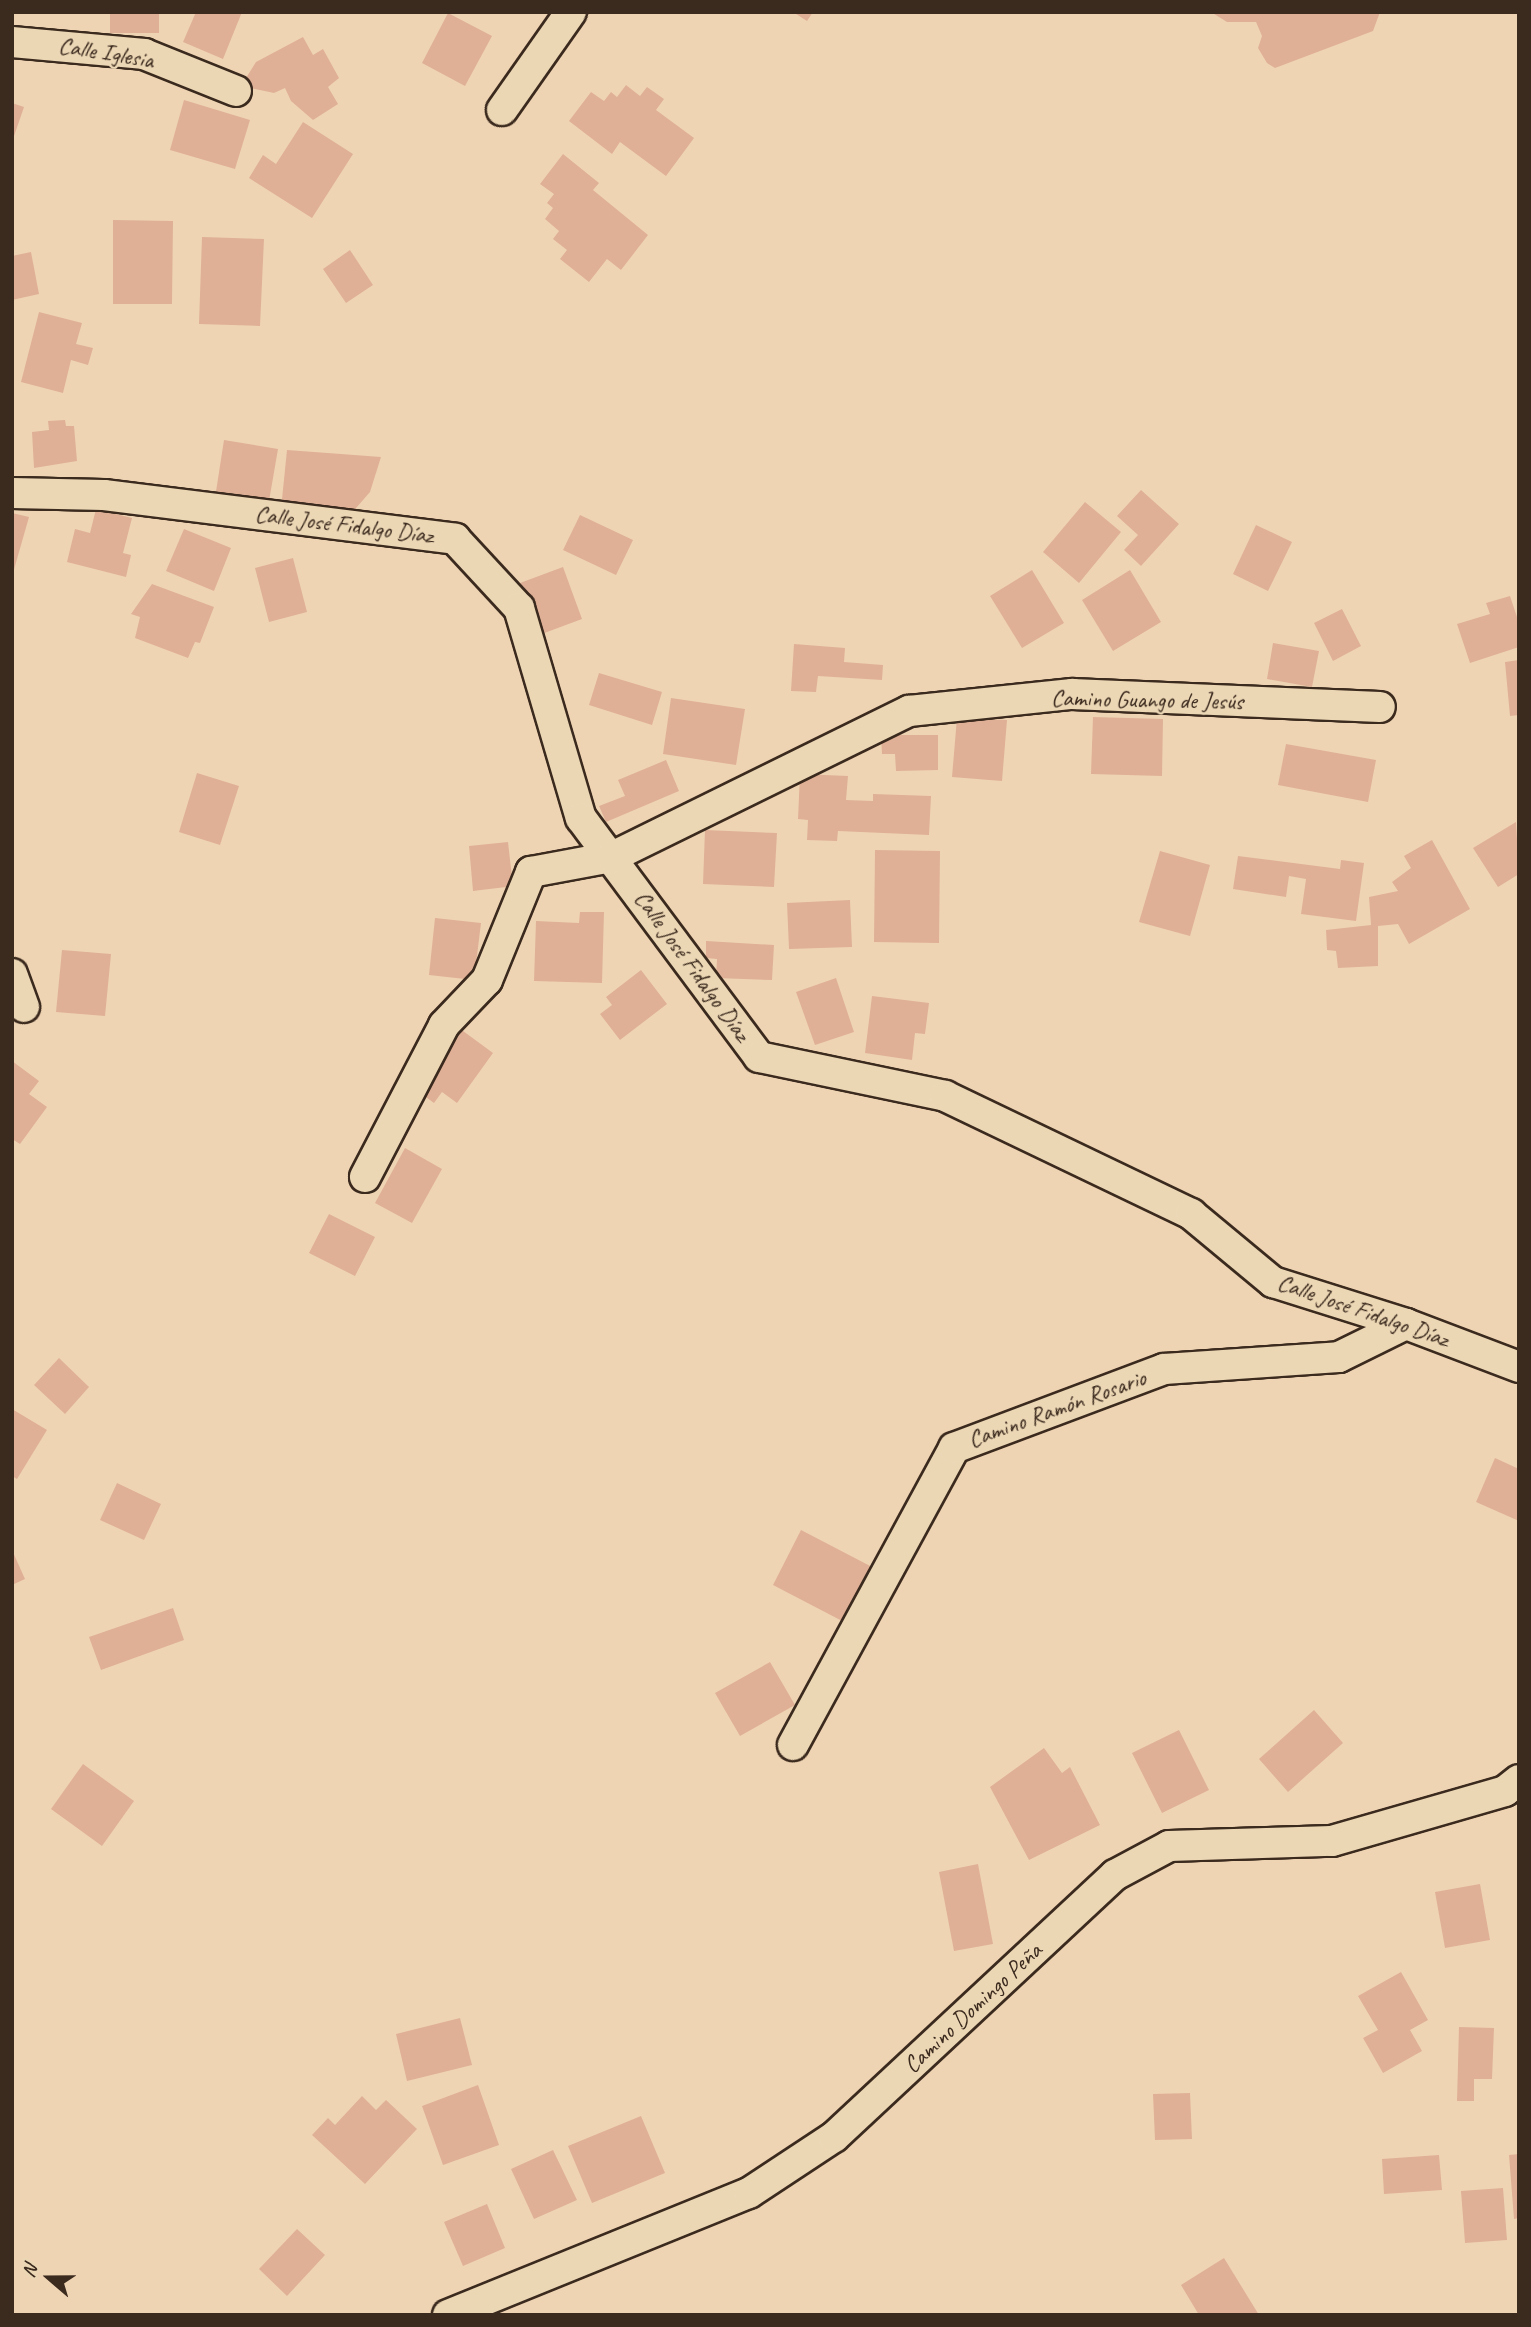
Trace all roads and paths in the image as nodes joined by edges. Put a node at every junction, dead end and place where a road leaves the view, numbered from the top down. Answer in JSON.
{"nodes":[{"id":1,"x":571,"y":12,"type":"edge"},
{"id":2,"x":12,"y":42,"type":"edge"},
{"id":3,"x":236,"y":92,"type":"dead end"},
{"id":4,"x":502,"y":110,"type":"dead end"},
{"id":5,"x":12,"y":493,"type":"edge"},
{"id":6,"x":1380,"y":707,"type":"dead end"},
{"id":7,"x":612,"y":857,"type":"junction"},
{"id":8,"x":12,"y":974,"type":"edge"},
{"id":9,"x":23,"y":1007,"type":"dead end"},
{"id":10,"x":365,"y":1177,"type":"dead end"},
{"id":11,"x":1406,"y":1324,"type":"junction"},
{"id":12,"x":1519,"y":1367,"type":"edge"},
{"id":13,"x":793,"y":1745,"type":"dead end"},
{"id":14,"x":1519,"y":1780,"type":"edge"},
{"id":15,"x":448,"y":2315,"type":"edge"}],
"edges":[{"from":1,"to":4,"type":"street"},
{"from":2,"to":3,"type":"street","name":"Calle Iglesia"},
{"from":5,"to":7,"type":"street","name":"Calle José Fidalgo Díaz"},
{"from":6,"to":7,"type":"street","name":"Camino Guango de Jesús"},
{"from":7,"to":10,"type":"street","name":"Camino Guango de Jesús"},
{"from":7,"to":11,"type":"street","name":"Calle José Fidalgo Díaz"},
{"from":8,"to":9,"type":"street"},
{"from":11,"to":12,"type":"street","name":"Calle José Fidalgo Díaz"},
{"from":11,"to":13,"type":"street","name":"Camino Ramón Rosario"},
{"from":14,"to":15,"type":"street","name":"Camino Domingo Peña"}]}
